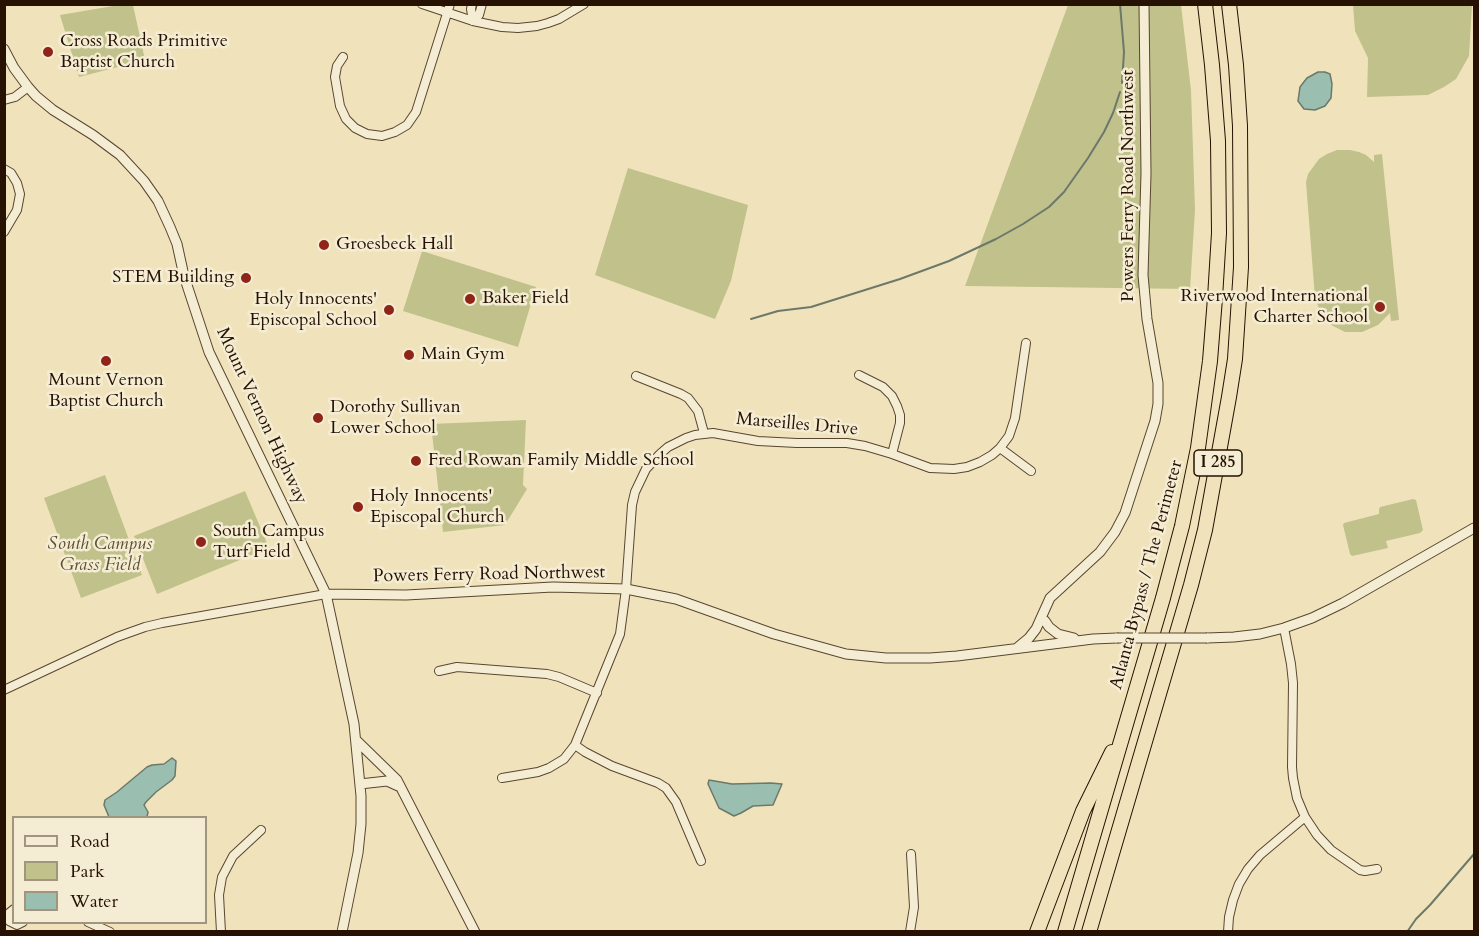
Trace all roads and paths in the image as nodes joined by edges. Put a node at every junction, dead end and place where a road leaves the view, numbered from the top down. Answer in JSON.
{"nodes":[{"id":1,"x":422,"y":4,"type":"edge"},
{"id":2,"x":472,"y":4,"type":"edge"},
{"id":3,"x":482,"y":4,"type":"edge"},
{"id":4,"x":584,"y":4,"type":"edge"},
{"id":5,"x":1144,"y":4,"type":"edge"},
{"id":6,"x":1205,"y":4,"type":"edge"},
{"id":7,"x":1229,"y":4,"type":"edge"},
{"id":8,"x":449,"y":9,"type":"edge"},
{"id":9,"x":473,"y":21,"type":"junction"},
{"id":10,"x":4,"y":49,"type":"edge"},
{"id":11,"x":343,"y":57,"type":"dead end"},
{"id":12,"x":28,"y":87,"type":"junction"},
{"id":13,"x":4,"y":100,"type":"edge"},
{"id":14,"x":4,"y":169,"type":"edge"},
{"id":15,"x":4,"y":232,"type":"edge"},
{"id":16,"x":1026,"y":343,"type":"dead end"},
{"id":17,"x":859,"y":375,"type":"dead end"},
{"id":18,"x":636,"y":376,"type":"dead end"},
{"id":19,"x":704,"y":433,"type":"junction"},
{"id":20,"x":1000,"y":448,"type":"junction"},
{"id":21,"x":892,"y":454,"type":"junction"},
{"id":22,"x":1031,"y":471,"type":"dead end"},
{"id":23,"x":1474,"y":528,"type":"edge"},
{"id":24,"x":626,"y":590,"type":"junction"},
{"id":25,"x":326,"y":594,"type":"junction"},
{"id":26,"x":1046,"y":606,"type":"junction"},
{"id":27,"x":1045,"y":621,"type":"junction"},
{"id":28,"x":1284,"y":628,"type":"junction"},
{"id":29,"x":1088,"y":639,"type":"junction"},
{"id":30,"x":1045,"y":645,"type":"junction"},
{"id":31,"x":1017,"y":648,"type":"junction"},
{"id":32,"x":439,"y":671,"type":"dead end"},
{"id":33,"x":4,"y":690,"type":"edge"},
{"id":34,"x":597,"y":693,"type":"junction"},
{"id":35,"x":1123,"y":735,"type":"junction"},
{"id":36,"x":356,"y":740,"type":"junction"},
{"id":37,"x":575,"y":745,"type":"junction"},
{"id":38,"x":502,"y":778,"type":"dead end"},
{"id":39,"x":360,"y":784,"type":"junction"},
{"id":40,"x":398,"y":786,"type":"junction"},
{"id":41,"x":1305,"y":817,"type":"junction"},
{"id":42,"x":261,"y":830,"type":"dead end"},
{"id":43,"x":911,"y":854,"type":"dead end"},
{"id":44,"x":701,"y":861,"type":"dead end"},
{"id":45,"x":1377,"y":869,"type":"dead end"},
{"id":46,"x":12,"y":911,"type":"edge"},
{"id":47,"x":12,"y":923,"type":"edge"},
{"id":48,"x":92,"y":924,"type":"edge"},
{"id":49,"x":110,"y":932,"type":"edge"},
{"id":50,"x":221,"y":932,"type":"edge"},
{"id":51,"x":342,"y":932,"type":"edge"},
{"id":52,"x":475,"y":932,"type":"edge"},
{"id":53,"x":910,"y":932,"type":"edge"},
{"id":54,"x":1037,"y":932,"type":"edge"},
{"id":55,"x":1065,"y":932,"type":"edge"},
{"id":56,"x":1091,"y":932,"type":"edge"},
{"id":57,"x":1228,"y":932,"type":"edge"}],
"edges":[{"from":1,"to":8,"type":"street"},
{"from":2,"to":9,"type":"street"},
{"from":3,"to":9,"type":"street"},
{"from":4,"to":9,"type":"street"},
{"from":5,"to":26,"type":"street","name":"Powers Ferry Road Northwest"},
{"from":6,"to":35,"type":"highway","name":"Atlanta Bypass / The Perimeter","number":"I 285"},
{"from":7,"to":56,"type":"highway","number":"I 285"},
{"from":8,"to":9,"type":"street"},
{"from":8,"to":11,"type":"street"},
{"from":10,"to":12,"type":"street","name":"Mount Vernon Highway"},
{"from":12,"to":13,"type":"street"},
{"from":12,"to":25,"type":"street","name":"Mount Vernon Highway"},
{"from":14,"to":15,"type":"street"},
{"from":16,"to":20,"type":"street"},
{"from":17,"to":21,"type":"street"},
{"from":18,"to":19,"type":"street"},
{"from":19,"to":21,"type":"street","name":"Marseilles Drive"},
{"from":19,"to":24,"type":"street","name":"Marseilles Drive"},
{"from":20,"to":21,"type":"street","name":"Marseilles Drive"},
{"from":20,"to":22,"type":"street"},
{"from":23,"to":28,"type":"street"},
{"from":24,"to":25,"type":"street","name":"Powers Ferry Road Northwest"},
{"from":24,"to":31,"type":"street","name":"Powers Ferry Road Northwest"},
{"from":24,"to":34,"type":"street","name":"Marseilles Drive"},
{"from":25,"to":33,"type":"street"},
{"from":25,"to":36,"type":"street","name":"Mount Vernon Highway"},
{"from":26,"to":27,"type":"street"},
{"from":26,"to":31,"type":"street","name":"Powers Ferry Road Northwest"},
{"from":27,"to":29,"type":"street"},
{"from":27,"to":30,"type":"street"},
{"from":28,"to":29,"type":"street","bridge":true},
{"from":28,"to":41,"type":"street"},
{"from":29,"to":30,"type":"street","name":"Powers Ferry Road Northwest"},
{"from":30,"to":31,"type":"street","name":"Powers Ferry Road Northwest"},
{"from":32,"to":34,"type":"street"},
{"from":34,"to":37,"type":"street","name":"Marseilles Drive"},
{"from":35,"to":54,"type":"highway"},
{"from":35,"to":55,"type":"highway","name":"Atlanta Bypass / The Perimeter","number":"I 285"},
{"from":36,"to":39,"type":"street","name":"Mount Vernon Highway"},
{"from":36,"to":40,"type":"street"},
{"from":37,"to":38,"type":"street"},
{"from":37,"to":44,"type":"street"},
{"from":39,"to":40,"type":"street"},
{"from":39,"to":51,"type":"street","name":"Mount Vernon Highway"},
{"from":40,"to":52,"type":"street"},
{"from":41,"to":45,"type":"street"},
{"from":41,"to":57,"type":"street"},
{"from":42,"to":50,"type":"street"},
{"from":43,"to":53,"type":"street"},
{"from":46,"to":47,"type":"street"},
{"from":48,"to":49,"type":"street"}]}
